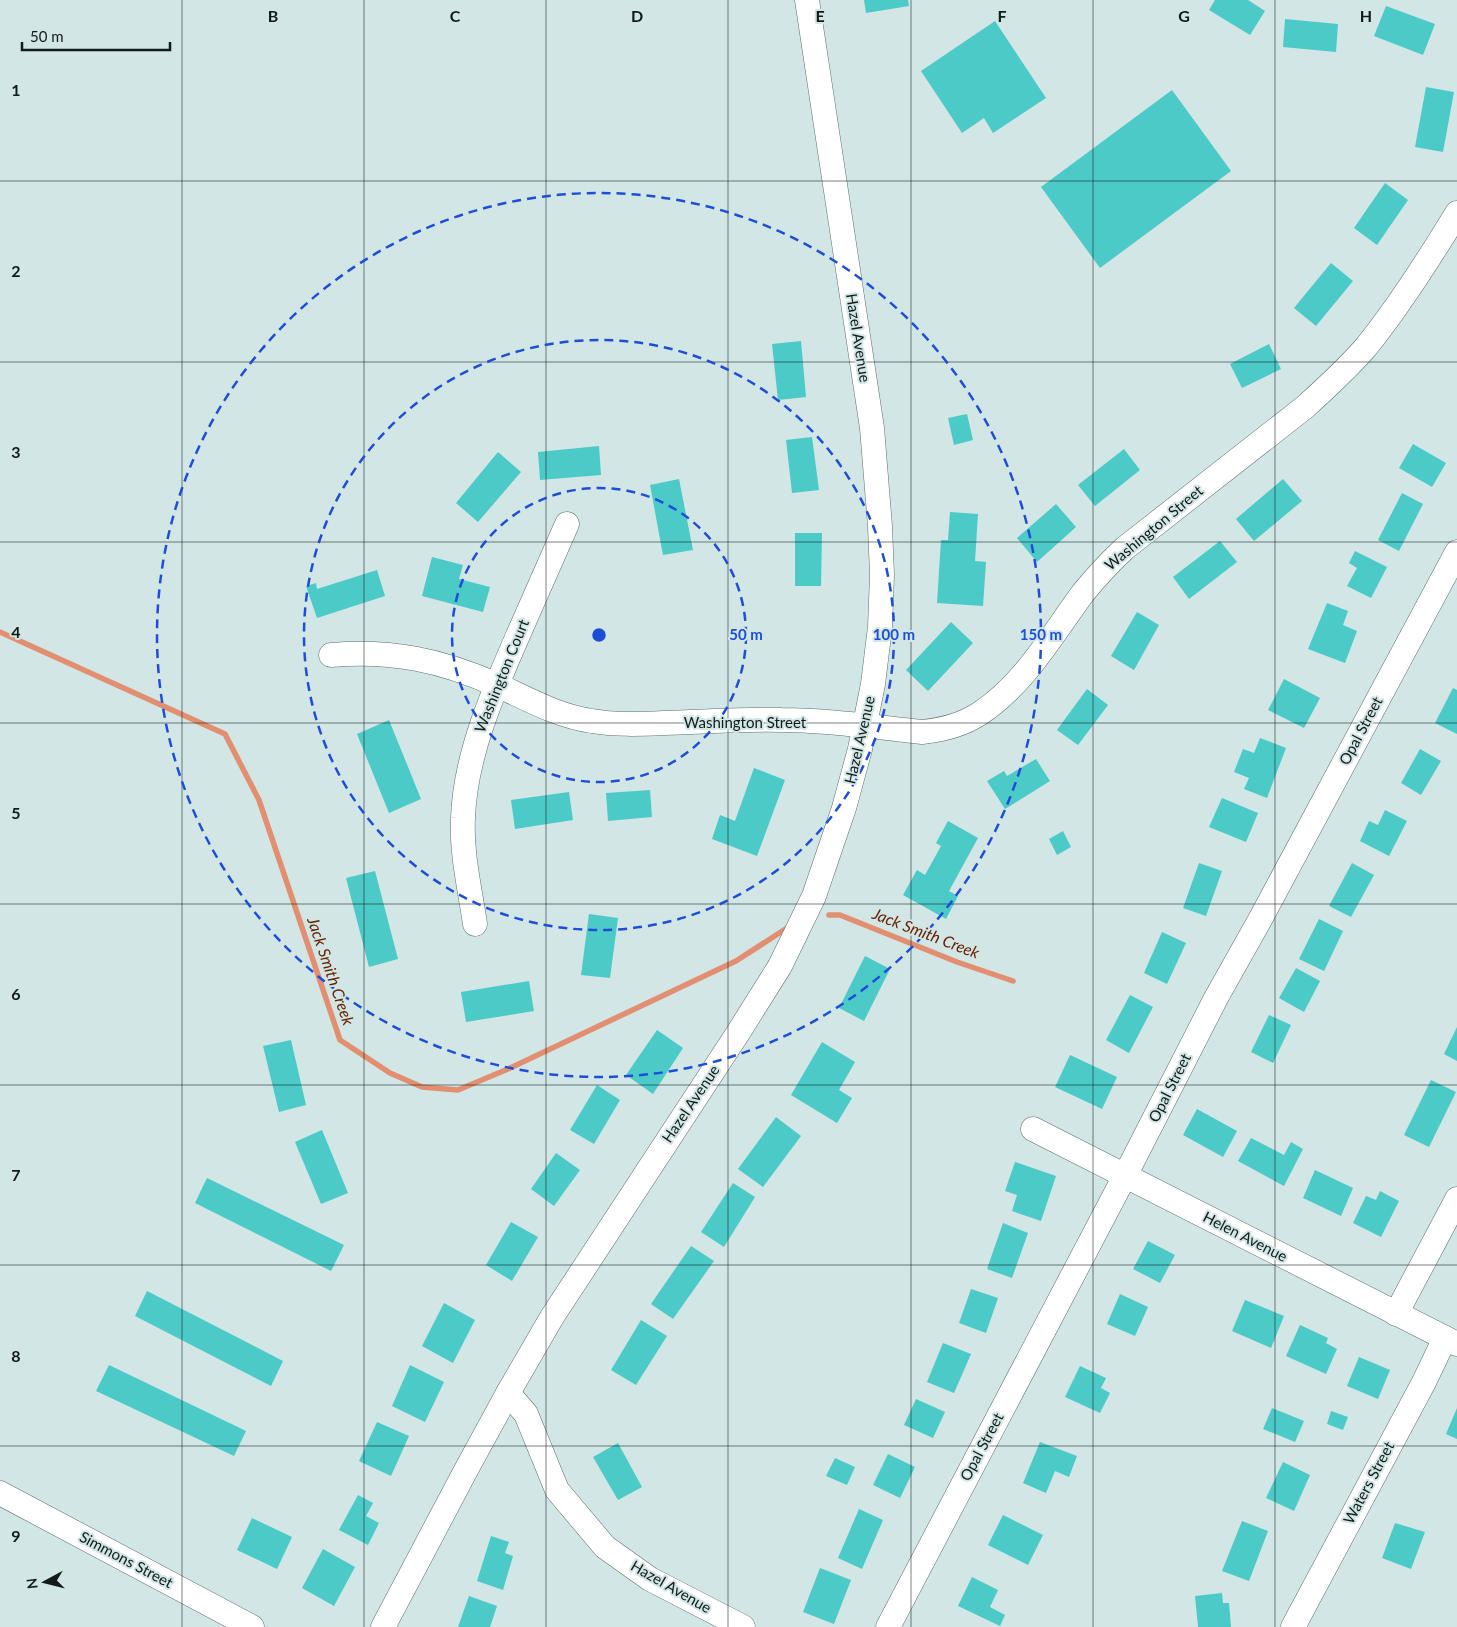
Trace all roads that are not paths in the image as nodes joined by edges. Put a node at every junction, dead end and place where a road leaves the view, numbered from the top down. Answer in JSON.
{"nodes":[{"id":1,"x":807,"y":0,"type":"edge"},
{"id":2,"x":1457,"y":213,"type":"edge"},
{"id":3,"x":567,"y":524,"type":"dead end"},
{"id":4,"x":1457,"y":552,"type":"edge"},
{"id":5,"x":331,"y":655,"type":"dead end"},
{"id":6,"x":496,"y":685,"type":"junction"},
{"id":7,"x":864,"y":726,"type":"junction"},
{"id":8,"x":475,"y":924,"type":"dead end"},
{"id":9,"x":1033,"y":1129,"type":"dead end"},
{"id":10,"x":1124,"y":1176,"type":"junction"},
{"id":11,"x":1457,"y":1199,"type":"edge"},
{"id":12,"x":1396,"y":1314,"type":"junction"},
{"id":13,"x":1451,"y":1341,"type":"edge"},
{"id":14,"x":508,"y":1393,"type":"junction"},
{"id":15,"x":0,"y":1493,"type":"edge"},
{"id":16,"x":252,"y":1627,"type":"edge"},
{"id":17,"x":384,"y":1627,"type":"edge"},
{"id":18,"x":743,"y":1627,"type":"edge"},
{"id":19,"x":888,"y":1627,"type":"edge"},
{"id":20,"x":1292,"y":1627,"type":"edge"}],
"edges":[{"from":1,"to":7,"type":"street","name":"Hazel Avenue"},
{"from":2,"to":7,"type":"street","name":"Washington Street"},
{"from":3,"to":6,"type":"street","name":"Washington Court"},
{"from":4,"to":10,"type":"street","name":"Opal Street"},
{"from":5,"to":6,"type":"street","name":"Washington Street"},
{"from":6,"to":7,"type":"street","name":"Washington Street"},
{"from":6,"to":8,"type":"street","name":"Washington Court"},
{"from":7,"to":14,"type":"street","name":"Hazel Avenue"},
{"from":9,"to":10,"type":"street","name":"Helen Avenue"},
{"from":10,"to":12,"type":"street","name":"Helen Avenue"},
{"from":10,"to":19,"type":"street","name":"Opal Street"},
{"from":11,"to":12,"type":"street"},
{"from":12,"to":13,"type":"street","name":"Helen Avenue"},
{"from":13,"to":20,"type":"street","name":"Waters Street"},
{"from":14,"to":17,"type":"street","name":"Hazel Avenue"},
{"from":14,"to":18,"type":"street","name":"Hazel Avenue"},
{"from":15,"to":16,"type":"street","name":"Simmons Street"}]}
